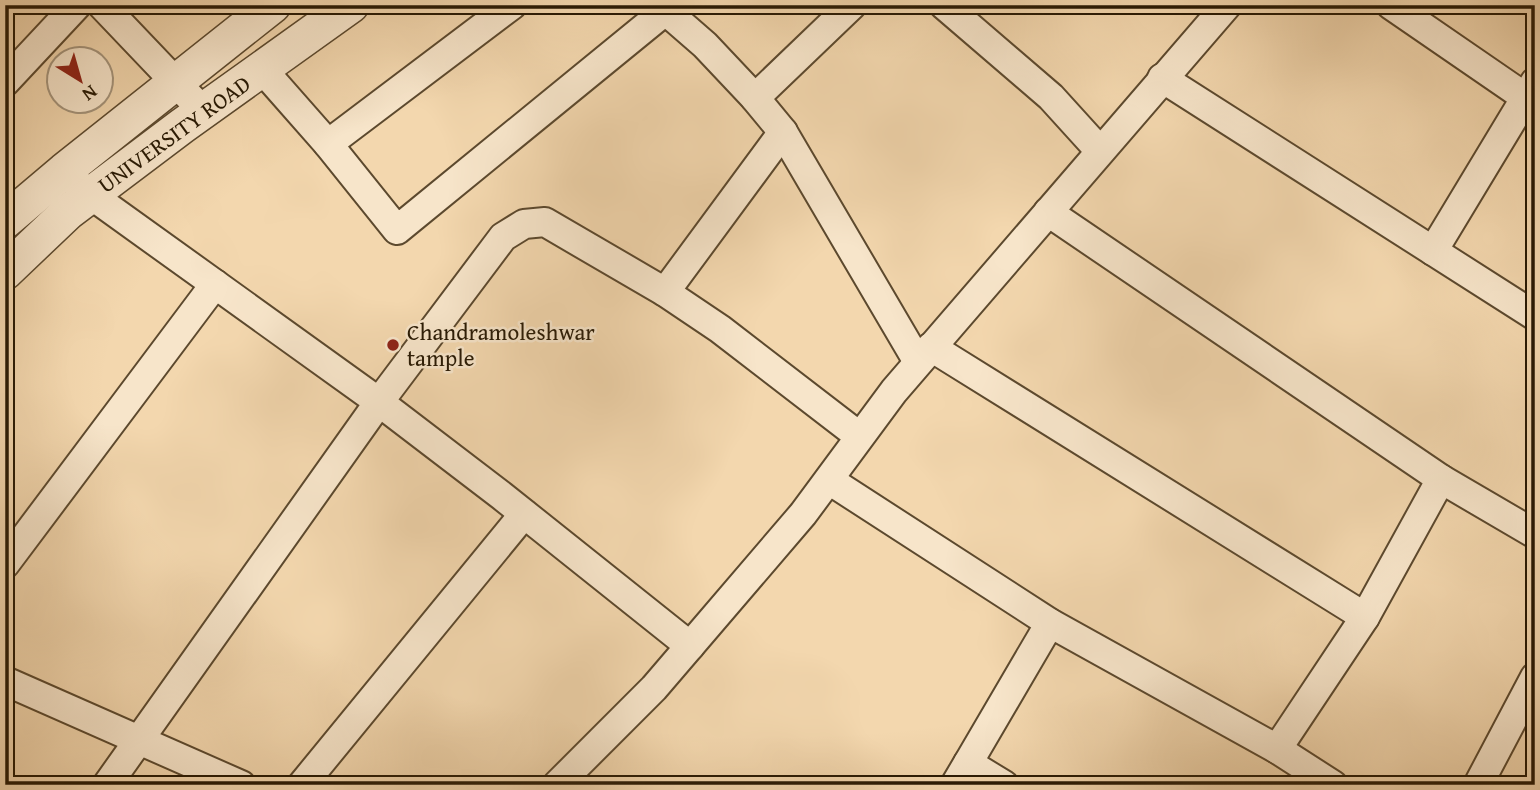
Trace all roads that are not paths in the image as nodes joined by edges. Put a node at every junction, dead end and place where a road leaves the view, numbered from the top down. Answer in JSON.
{"nodes":[{"id":1,"x":77,"y":5,"type":"edge"},
{"id":2,"x":102,"y":5,"type":"edge"},
{"id":3,"x":273,"y":5,"type":"edge"},
{"id":4,"x":351,"y":5,"type":"edge"},
{"id":5,"x":512,"y":5,"type":"edge"},
{"id":6,"x":852,"y":5,"type":"edge"},
{"id":7,"x":943,"y":5,"type":"edge"},
{"id":8,"x":1227,"y":5,"type":"edge"},
{"id":9,"x":1391,"y":5,"type":"edge"},
{"id":10,"x":662,"y":8,"type":"edge"},
{"id":11,"x":262,"y":69,"type":"junction"},
{"id":12,"x":1162,"y":78,"type":"junction"},
{"id":13,"x":5,"y":82,"type":"edge"},
{"id":14,"x":176,"y":83,"type":"junction"},
{"id":15,"x":1531,"y":94,"type":"edge"},
{"id":16,"x":755,"y":98,"type":"junction"},
{"id":17,"x":203,"y":111,"type":"junction"},
{"id":18,"x":783,"y":132,"type":"junction"},
{"id":19,"x":328,"y":144,"type":"junction"},
{"id":20,"x":1100,"y":151,"type":"junction"},
{"id":21,"x":64,"y":171,"type":"junction"},
{"id":22,"x":91,"y":195,"type":"junction"},
{"id":23,"x":1048,"y":212,"type":"junction"},
{"id":24,"x":5,"y":221,"type":"edge"},
{"id":25,"x":1433,"y":251,"type":"junction"},
{"id":26,"x":5,"y":272,"type":"edge"},
{"id":27,"x":215,"y":284,"type":"junction"},
{"id":28,"x":665,"y":292,"type":"junction"},
{"id":29,"x":1535,"y":316,"type":"edge"},
{"id":30,"x":925,"y":355,"type":"junction"},
{"id":31,"x":379,"y":402,"type":"junction"},
{"id":32,"x":859,"y":436,"type":"junction"},
{"id":33,"x":1441,"y":479,"type":"junction"},
{"id":34,"x":829,"y":480,"type":"junction"},
{"id":35,"x":524,"y":514,"type":"junction"},
{"id":36,"x":1535,"y":534,"type":"edge"},
{"id":37,"x":5,"y":564,"type":"edge"},
{"id":38,"x":1365,"y":617,"type":"junction"},
{"id":39,"x":1050,"y":623,"type":"junction"},
{"id":40,"x":690,"y":646,"type":"junction"},
{"id":41,"x":1535,"y":677,"type":"edge"},
{"id":42,"x":5,"y":681,"type":"edge"},
{"id":43,"x":139,"y":740,"type":"junction"},
{"id":44,"x":1277,"y":748,"type":"junction"},
{"id":45,"x":961,"y":774,"type":"edge"},
{"id":46,"x":107,"y":785,"type":"edge"},
{"id":47,"x":242,"y":785,"type":"edge"},
{"id":48,"x":302,"y":785,"type":"edge"},
{"id":49,"x":557,"y":785,"type":"edge"},
{"id":50,"x":1004,"y":785,"type":"edge"},
{"id":51,"x":1333,"y":785,"type":"edge"},
{"id":52,"x":1478,"y":785,"type":"edge"}],
"edges":[{"from":1,"to":13,"type":"street"},
{"from":2,"to":14,"type":"street"},
{"from":3,"to":14,"type":"street","name":"UNIVERSITY ROAD"},
{"from":4,"to":11,"type":"street","name":"UNIVERSITY ROAD"},
{"from":5,"to":19,"type":"street"},
{"from":6,"to":16,"type":"street"},
{"from":7,"to":20,"type":"street"},
{"from":8,"to":12,"type":"street"},
{"from":9,"to":15,"type":"street"},
{"from":10,"to":16,"type":"street"},
{"from":10,"to":19,"type":"street"},
{"from":11,"to":17,"type":"street","name":"UNIVERSITY ROAD"},
{"from":11,"to":19,"type":"street"},
{"from":12,"to":20,"type":"street"},
{"from":12,"to":25,"type":"street"},
{"from":14,"to":17,"type":"street"},
{"from":14,"to":21,"type":"street","name":"UNIVERSITY ROAD"},
{"from":15,"to":25,"type":"street"},
{"from":16,"to":18,"type":"street"},
{"from":17,"to":22,"type":"street","name":"UNIVERSITY ROAD"},
{"from":18,"to":28,"type":"street"},
{"from":18,"to":30,"type":"street"},
{"from":20,"to":23,"type":"street"},
{"from":21,"to":22,"type":"street"},
{"from":21,"to":24,"type":"street","name":"UNIVERSITY ROAD"},
{"from":22,"to":26,"type":"street","name":"UNIVERSITY ROAD"},
{"from":22,"to":27,"type":"street"},
{"from":23,"to":30,"type":"street"},
{"from":23,"to":33,"type":"street"},
{"from":25,"to":29,"type":"street"},
{"from":27,"to":31,"type":"street"},
{"from":27,"to":37,"type":"street"},
{"from":28,"to":31,"type":"street"},
{"from":28,"to":32,"type":"street"},
{"from":30,"to":32,"type":"street"},
{"from":30,"to":38,"type":"street"},
{"from":31,"to":35,"type":"street"},
{"from":31,"to":43,"type":"street"},
{"from":32,"to":34,"type":"street"},
{"from":33,"to":36,"type":"street"},
{"from":33,"to":38,"type":"street"},
{"from":34,"to":39,"type":"street"},
{"from":34,"to":40,"type":"street"},
{"from":35,"to":40,"type":"street"},
{"from":35,"to":48,"type":"street"},
{"from":38,"to":44,"type":"street"},
{"from":39,"to":44,"type":"street"},
{"from":39,"to":45,"type":"street"},
{"from":40,"to":49,"type":"street"},
{"from":41,"to":52,"type":"street"},
{"from":42,"to":43,"type":"street"},
{"from":43,"to":46,"type":"street"},
{"from":43,"to":47,"type":"street"},
{"from":44,"to":51,"type":"street"},
{"from":45,"to":50,"type":"street"}]}
